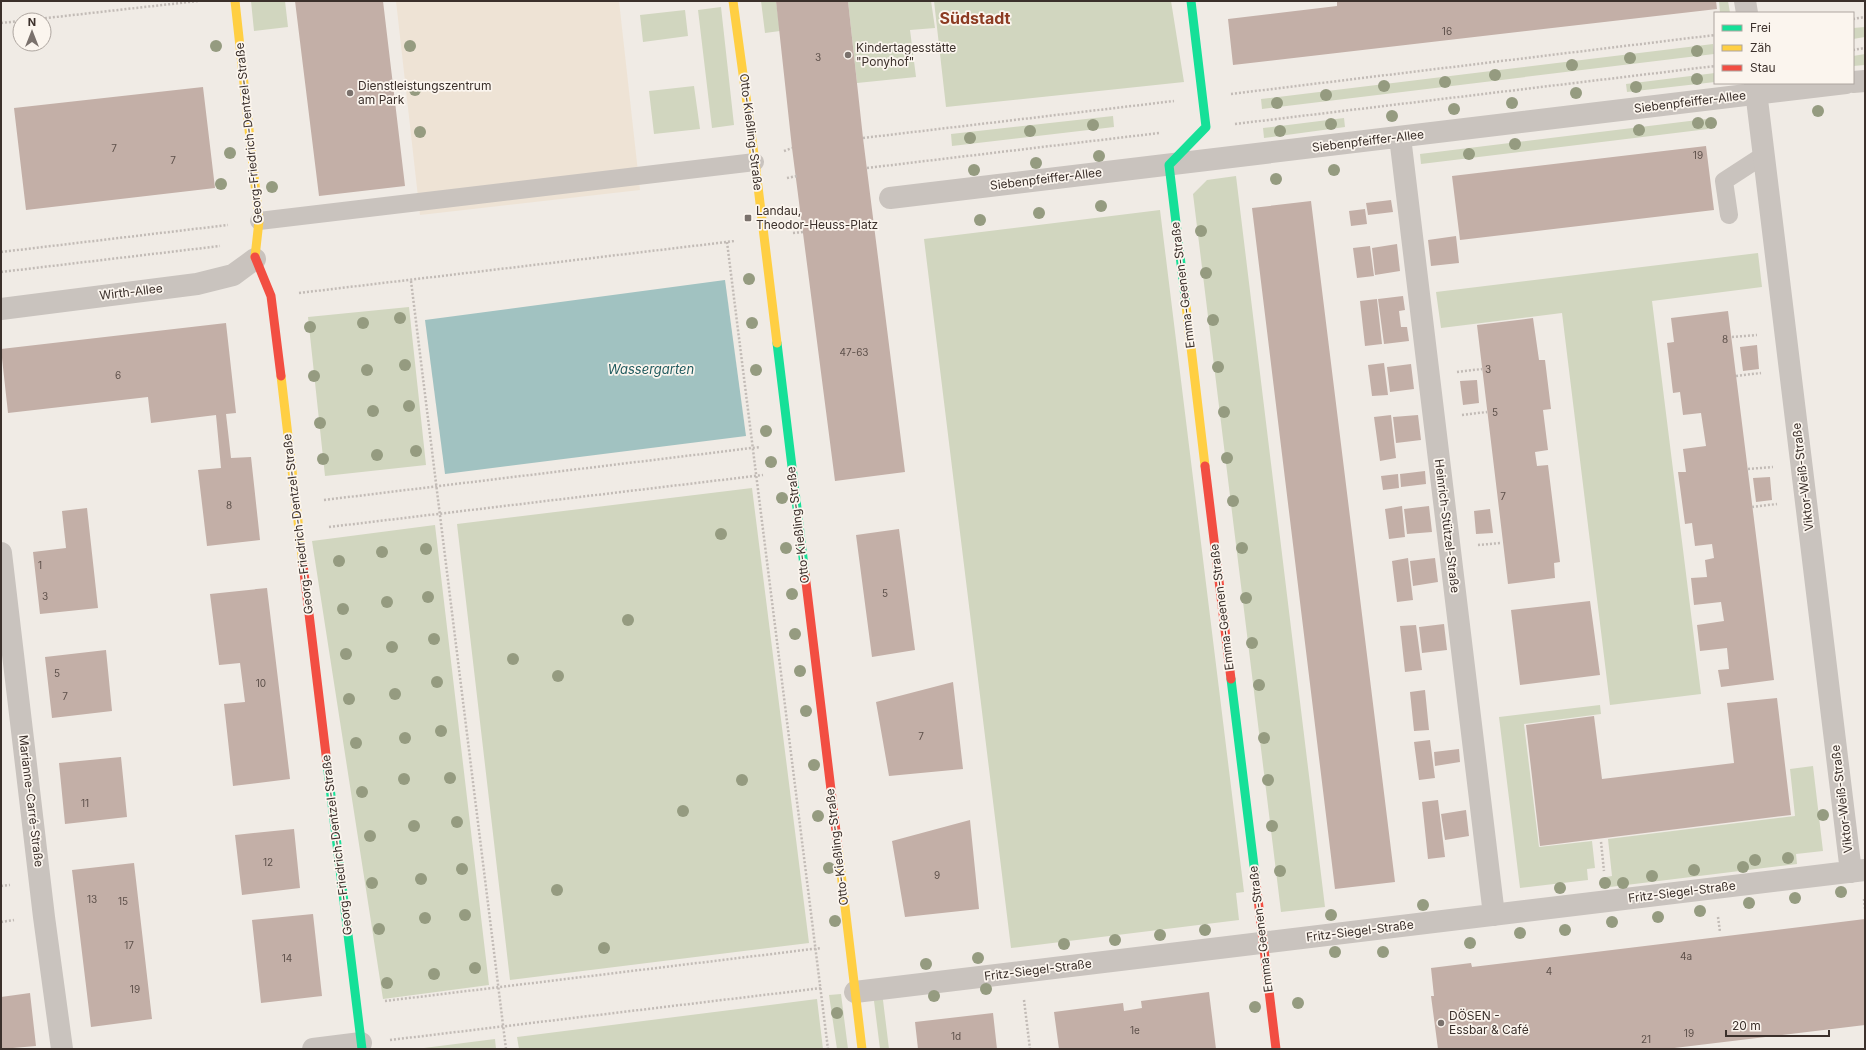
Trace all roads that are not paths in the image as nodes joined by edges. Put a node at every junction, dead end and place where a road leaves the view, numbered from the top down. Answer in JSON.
{"nodes":[{"id":1,"x":235,"y":1,"type":"edge"},
{"id":2,"x":733,"y":1,"type":"edge"},
{"id":3,"x":1191,"y":1,"type":"edge"},
{"id":4,"x":1745,"y":1,"type":"edge"},
{"id":5,"x":1747,"y":12,"type":"edge"},
{"id":6,"x":1865,"y":81,"type":"edge"},
{"id":7,"x":1854,"y":82,"type":"edge"},
{"id":8,"x":1831,"y":84,"type":"edge"},
{"id":9,"x":1756,"y":89,"type":"edge"},
{"id":10,"x":1400,"y":137,"type":"junction"},
{"id":11,"x":1764,"y":155,"type":"junction"},
{"id":12,"x":755,"y":162,"type":"junction"},
{"id":13,"x":1168,"y":165,"type":"junction"},
{"id":14,"x":890,"y":198,"type":"dead end"},
{"id":15,"x":1729,"y":215,"type":"dead end"},
{"id":16,"x":259,"y":221,"type":"junction"},
{"id":17,"x":255,"y":259,"type":"junction"},
{"id":18,"x":1,"y":309,"type":"edge"},
{"id":19,"x":1,"y":553,"type":"edge"},
{"id":20,"x":1858,"y":871,"type":"edge"},
{"id":21,"x":1494,"y":915,"type":"junction"},
{"id":22,"x":1263,"y":943,"type":"junction"},
{"id":23,"x":855,"y":992,"type":"junction"},
{"id":24,"x":362,"y":1046,"type":"edge"},
{"id":25,"x":62,"y":1049,"type":"edge"},
{"id":26,"x":313,"y":1049,"type":"edge"},
{"id":27,"x":862,"y":1049,"type":"edge"},
{"id":28,"x":1276,"y":1049,"type":"edge"}],
"edges":[{"from":1,"to":16,"type":"street","name":"Georg-Friedrich-Dentzel-Straße"},
{"from":2,"to":12,"type":"street","name":"Otto-Kießling-Straße"},
{"from":3,"to":13,"type":"street"},
{"from":4,"to":5,"type":"street"},
{"from":6,"to":7,"type":"street"},
{"from":8,"to":9,"type":"street","name":"Siebenpfeiffer-Allee"},
{"from":9,"to":10,"type":"street","name":"Siebenpfeiffer-Allee"},
{"from":9,"to":11,"type":"street","name":"Viktor-Weiß-Straße"},
{"from":10,"to":13,"type":"street","name":"Siebenpfeiffer-Allee"},
{"from":10,"to":21,"type":"street","name":"Heinrich-Stützel-Straße"},
{"from":11,"to":15,"type":"lane"},
{"from":11,"to":20,"type":"street","name":"Viktor-Weiß-Straße"},
{"from":12,"to":16,"type":"lane"},
{"from":12,"to":23,"type":"street","name":"Otto-Kießling-Straße"},
{"from":13,"to":14,"type":"street","name":"Siebenpfeiffer-Allee"},
{"from":13,"to":22,"type":"street","name":"Emma-Geenen-Straße"},
{"from":16,"to":17,"type":"street","name":"Georg-Friedrich-Dentzel-Straße"},
{"from":17,"to":18,"type":"street","name":"Wirth-Allee"},
{"from":17,"to":24,"type":"street","name":"Georg-Friedrich-Dentzel-Straße"},
{"from":19,"to":25,"type":"street","name":"Marianne-Carré-Straße"},
{"from":20,"to":21,"type":"street","name":"Fritz-Siegel-Straße"},
{"from":21,"to":22,"type":"street","name":"Fritz-Siegel-Straße"},
{"from":22,"to":23,"type":"street","name":"Fritz-Siegel-Straße"},
{"from":22,"to":28,"type":"street","name":"Emma-Geenen-Straße"},
{"from":23,"to":27,"type":"street","name":"Otto-Kießling-Straße"},
{"from":24,"to":26,"type":"street"}]}
